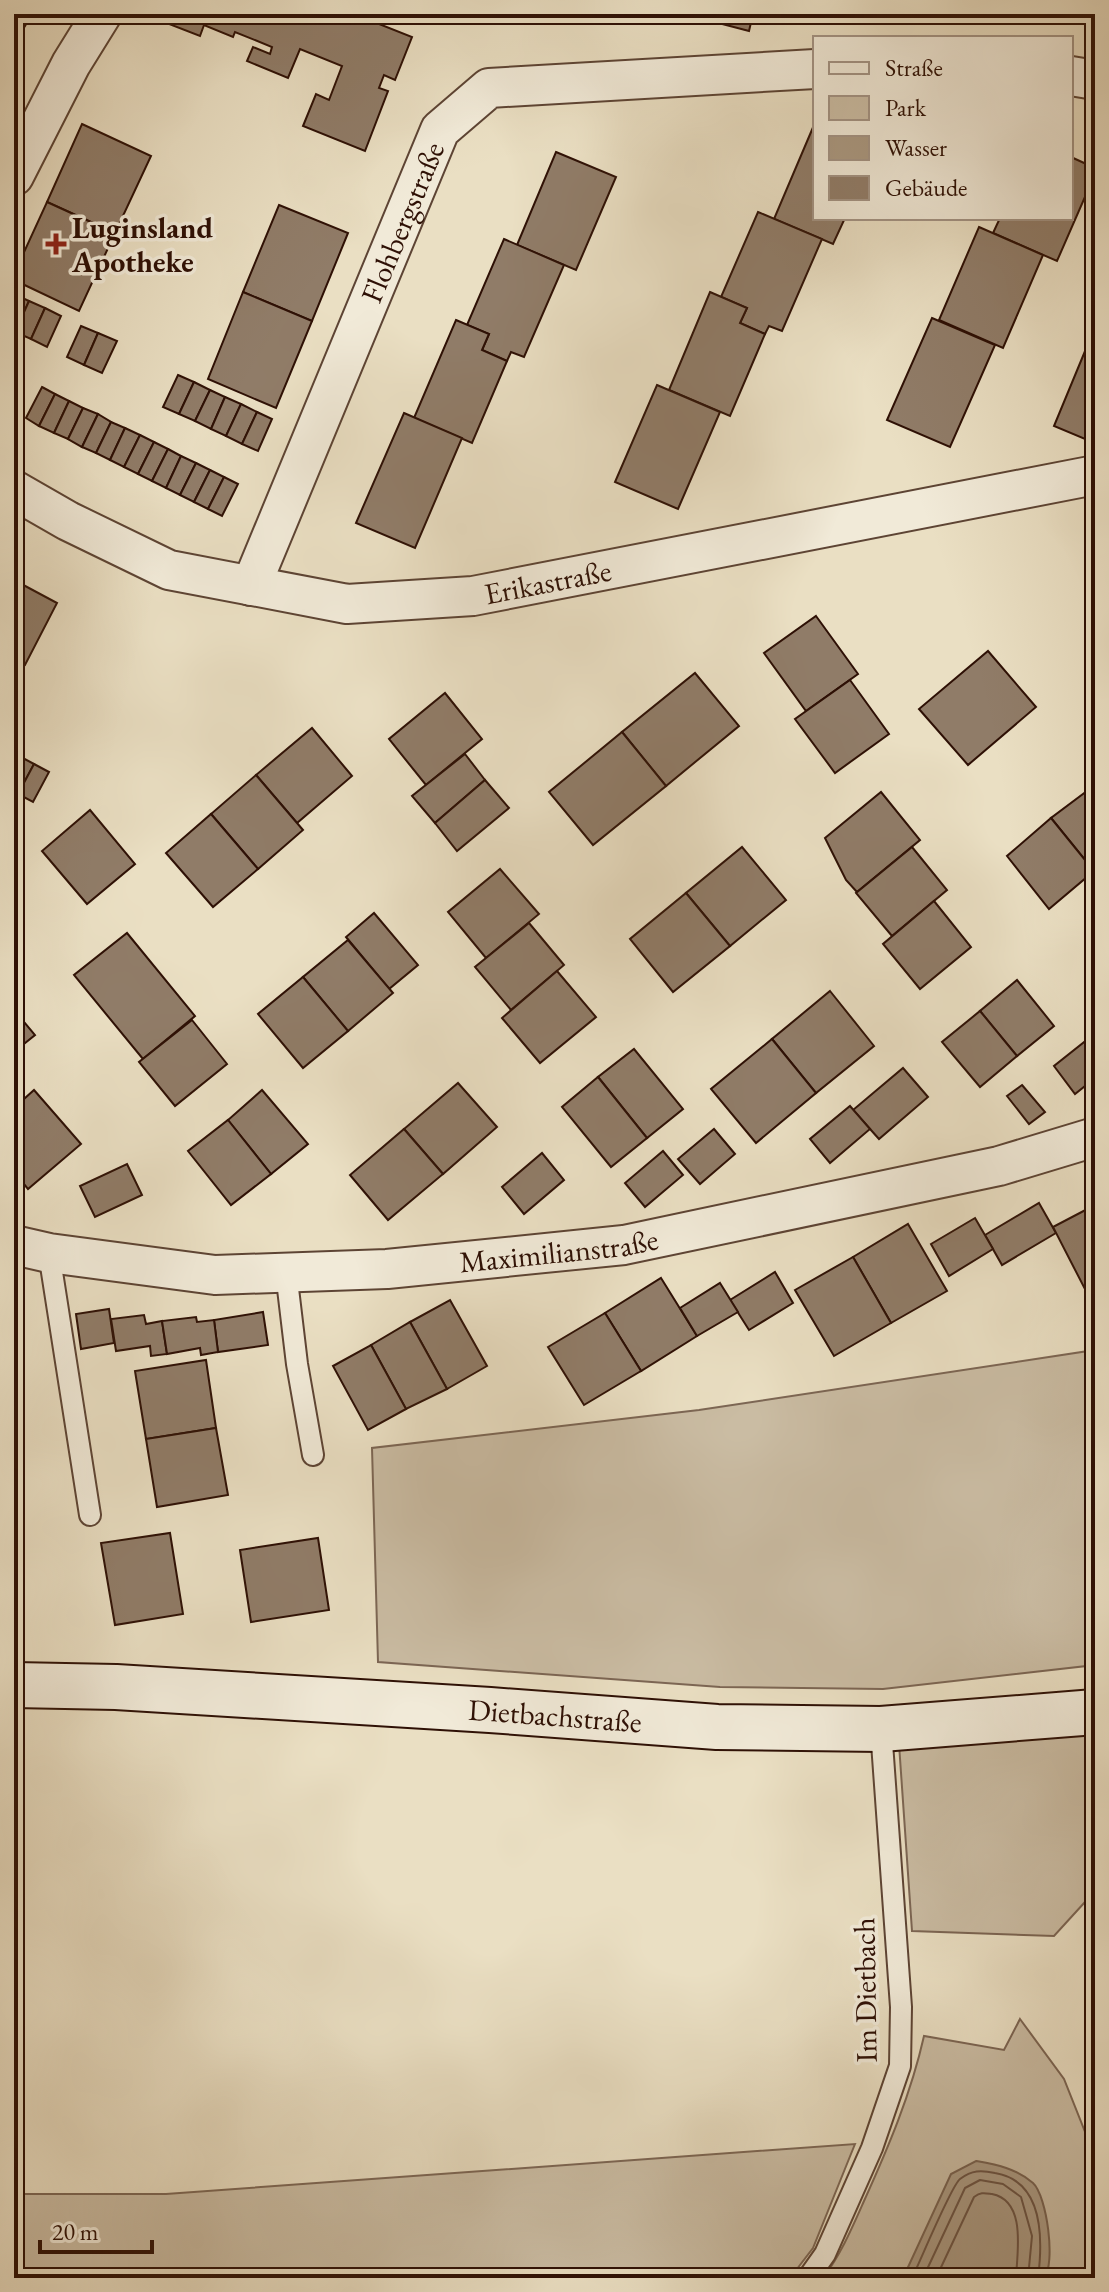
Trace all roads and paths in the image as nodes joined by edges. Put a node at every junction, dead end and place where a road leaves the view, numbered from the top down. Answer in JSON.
{"nodes":[{"id":1,"x":102,"y":14,"type":"edge"},
{"id":2,"x":813,"y":69,"type":"edge"},
{"id":3,"x":1073,"y":76,"type":"edge"},
{"id":4,"x":1095,"y":80,"type":"edge"},
{"id":5,"x":14,"y":176,"type":"edge"},
{"id":6,"x":1095,"y":475,"type":"edge"},
{"id":7,"x":14,"y":490,"type":"edge"},
{"id":8,"x":251,"y":586,"type":"junction"},
{"id":9,"x":1095,"y":1137,"type":"edge"},
{"id":10,"x":32,"y":1249,"type":"edge"},
{"id":11,"x":286,"y":1272,"type":"junction"},
{"id":12,"x":313,"y":1455,"type":"dead end"},
{"id":13,"x":90,"y":1515,"type":"dead end"},
{"id":14,"x":14,"y":1685,"type":"edge"},
{"id":15,"x":1095,"y":1712,"type":"edge"},
{"id":16,"x":881,"y":1729,"type":"junction"},
{"id":17,"x":808,"y":2278,"type":"edge"}],
"edges":[{"from":1,"to":5,"type":"street"},
{"from":2,"to":8,"type":"street","name":"Flohbergstraße"},
{"from":3,"to":4,"type":"street"},
{"from":6,"to":8,"type":"street","name":"Erikastraße"},
{"from":7,"to":8,"type":"street","name":"Erikastraße"},
{"from":9,"to":11,"type":"street","name":"Maximilianstraße"},
{"from":10,"to":11,"type":"street","name":"Maximilianstraße"},
{"from":10,"to":13,"type":"lane"},
{"from":11,"to":12,"type":"lane"},
{"from":14,"to":16,"type":"main road","name":"Dietbachstraße"},
{"from":15,"to":16,"type":"main road","name":"Dietbachstraße"},
{"from":16,"to":17,"type":"lane","name":"Im Dietbach"}]}
